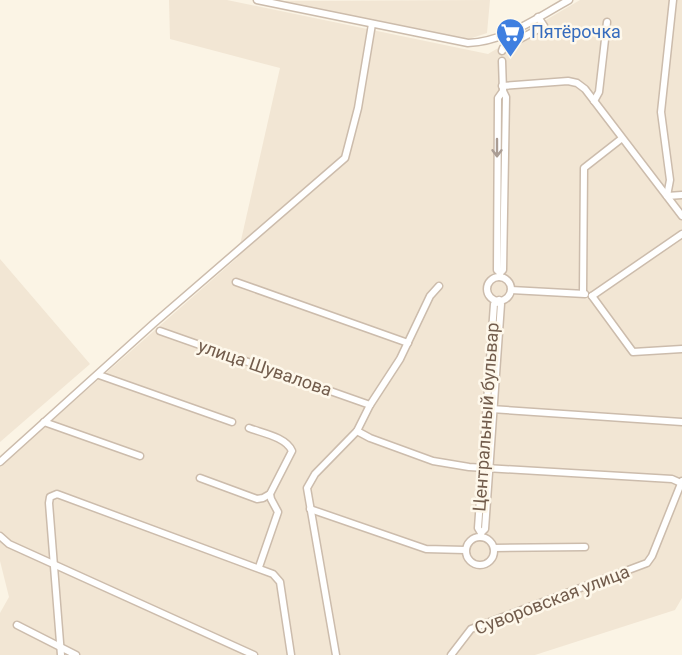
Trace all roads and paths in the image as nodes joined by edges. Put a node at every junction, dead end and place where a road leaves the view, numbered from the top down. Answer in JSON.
{"nodes":[{"id":1,"x":257,"y":0,"type":"edge"},
{"id":2,"x":567,"y":0,"type":"edge"},
{"id":3,"x":673,"y":0,"type":"edge"},
{"id":4,"x":285,"y":3,"type":"edge"},
{"id":5,"x":538,"y":17,"type":"junction"},
{"id":6,"x":607,"y":21,"type":"dead end"},
{"id":7,"x":372,"y":24,"type":"junction"},
{"id":8,"x":502,"y":51,"type":"dead end"},
{"id":9,"x":502,"y":61,"type":"dead end"},
{"id":10,"x":502,"y":88,"type":"junction"},
{"id":11,"x":594,"y":101,"type":"junction"},
{"id":12,"x":621,"y":139,"type":"junction"},
{"id":13,"x":682,"y":195,"type":"edge"},
{"id":14,"x":667,"y":196,"type":"junction"},
{"id":15,"x":682,"y":216,"type":"edge"},
{"id":16,"x":682,"y":234,"type":"edge"},
{"id":17,"x":500,"y":275,"type":"junction"},
{"id":18,"x":236,"y":282,"type":"dead end"},
{"id":19,"x":440,"y":286,"type":"dead end"},
{"id":20,"x":511,"y":290,"type":"junction"},
{"id":21,"x":583,"y":293,"type":"junction"},
{"id":22,"x":592,"y":296,"type":"junction"},
{"id":23,"x":499,"y":301,"type":"junction"},
{"id":24,"x":160,"y":331,"type":"dead end"},
{"id":25,"x":408,"y":343,"type":"junction"},
{"id":26,"x":682,"y":349,"type":"edge"},
{"id":27,"x":99,"y":375,"type":"junction"},
{"id":28,"x":370,"y":405,"type":"junction"},
{"id":29,"x":491,"y":409,"type":"junction"},
{"id":30,"x":44,"y":422,"type":"junction"},
{"id":31,"x":232,"y":422,"type":"dead end"},
{"id":32,"x":682,"y":422,"type":"edge"},
{"id":33,"x":249,"y":428,"type":"dead end"},
{"id":34,"x":357,"y":431,"type":"junction"},
{"id":35,"x":140,"y":456,"type":"dead end"},
{"id":36,"x":0,"y":462,"type":"edge"},
{"id":37,"x":486,"y":467,"type":"junction"},
{"id":38,"x":200,"y":478,"type":"dead end"},
{"id":39,"x":682,"y":482,"type":"edge"},
{"id":40,"x":270,"y":494,"type":"junction"},
{"id":41,"x":257,"y":499,"type":"junction"},
{"id":42,"x":276,"y":506,"type":"junction"},
{"id":43,"x":310,"y":509,"type":"junction"},
{"id":44,"x":481,"y":535,"type":"junction"},
{"id":45,"x":0,"y":536,"type":"edge"},
{"id":46,"x":585,"y":547,"type":"dead end"},
{"id":47,"x":494,"y":548,"type":"junction"},
{"id":48,"x":465,"y":550,"type":"junction"},
{"id":49,"x":54,"y":564,"type":"junction"},
{"id":50,"x":259,"y":567,"type":"junction"},
{"id":51,"x":17,"y":625,"type":"dead end"},
{"id":52,"x":61,"y":647,"type":"junction"},
{"id":53,"x":61,"y":655,"type":"edge"},
{"id":54,"x":76,"y":655,"type":"edge"},
{"id":55,"x":254,"y":655,"type":"edge"},
{"id":56,"x":291,"y":655,"type":"edge"},
{"id":57,"x":336,"y":655,"type":"edge"},
{"id":58,"x":451,"y":655,"type":"edge"}],
"edges":[{"from":1,"to":4,"type":"street"},
{"from":2,"to":5,"type":"street"},
{"from":3,"to":14,"type":"street"},
{"from":4,"to":7,"type":"street"},
{"from":5,"to":7,"type":"street"},
{"from":5,"to":8,"type":"street"},
{"from":6,"to":11,"type":"street"},
{"from":7,"to":27,"type":"street"},
{"from":9,"to":10,"type":"street","name":"Центральный бульвар"},
{"from":10,"to":11,"type":"street"},
{"from":10,"to":17,"type":"street","name":"Центральный бульвар"},
{"from":11,"to":12,"type":"street"},
{"from":12,"to":14,"type":"street"},
{"from":12,"to":21,"type":"street"},
{"from":13,"to":14,"type":"street"},
{"from":14,"to":15,"type":"street"},
{"from":16,"to":22,"type":"street"},
{"from":17,"to":20,"type":"street"},
{"from":17,"to":23,"type":"street","name":"Центральный бульвар"},
{"from":18,"to":25,"type":"street"},
{"from":19,"to":25,"type":"street"},
{"from":20,"to":21,"type":"street"},
{"from":20,"to":23,"type":"street","name":"Центральный бульвар"},
{"from":21,"to":22,"type":"street"},
{"from":22,"to":26,"type":"street"},
{"from":23,"to":29,"type":"street","name":"Центральный бульвар"},
{"from":24,"to":28,"type":"street","name":"улица Шувалова"},
{"from":25,"to":28,"type":"street"},
{"from":27,"to":30,"type":"street"},
{"from":27,"to":31,"type":"street"},
{"from":28,"to":34,"type":"street"},
{"from":29,"to":32,"type":"street"},
{"from":29,"to":37,"type":"street","name":"Центральный бульвар"},
{"from":30,"to":35,"type":"street"},
{"from":30,"to":36,"type":"street"},
{"from":33,"to":40,"type":"street"},
{"from":34,"to":37,"type":"street"},
{"from":34,"to":43,"type":"street"},
{"from":37,"to":39,"type":"street"},
{"from":37,"to":44,"type":"street","name":"Центральный бульвар"},
{"from":38,"to":41,"type":"street"},
{"from":39,"to":58,"type":"street","name":"Суворовская улица"},
{"from":40,"to":41,"type":"street"},
{"from":40,"to":42,"type":"street"},
{"from":41,"to":42,"type":"street"},
{"from":42,"to":50,"type":"street"},
{"from":43,"to":48,"type":"street"},
{"from":43,"to":57,"type":"street"},
{"from":44,"to":47,"type":"street","name":"Центральный бульвар"},
{"from":44,"to":48,"type":"street","name":"Центральный бульвар"},
{"from":45,"to":49,"type":"street"},
{"from":46,"to":47,"type":"street"},
{"from":47,"to":48,"type":"street"},
{"from":49,"to":50,"type":"street"},
{"from":49,"to":52,"type":"street"},
{"from":49,"to":55,"type":"street"},
{"from":50,"to":56,"type":"street"},
{"from":51,"to":52,"type":"street"},
{"from":52,"to":53,"type":"street"},
{"from":52,"to":54,"type":"street"}]}
